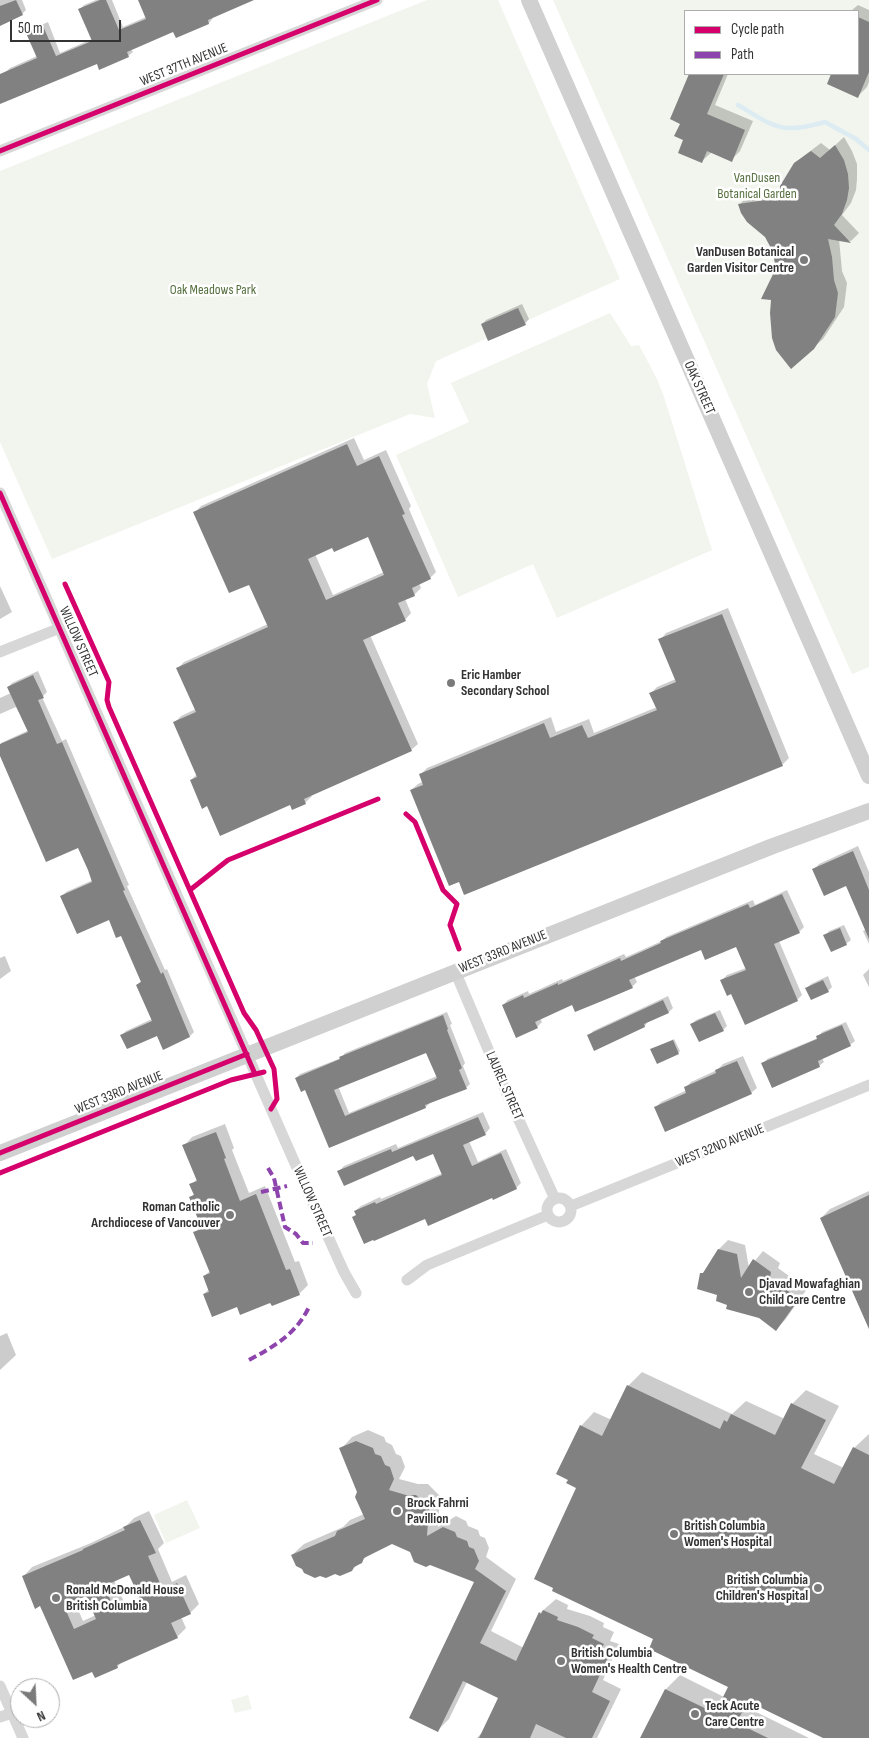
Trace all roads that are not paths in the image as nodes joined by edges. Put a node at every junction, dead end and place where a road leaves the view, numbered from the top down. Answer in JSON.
{"nodes":[{"id":1,"x":377,"y":0,"type":"edge"},
{"id":2,"x":530,"y":0,"type":"edge"},
{"id":3,"x":0,"y":151,"type":"edge"},
{"id":4,"x":0,"y":493,"type":"edge"},
{"id":5,"x":60,"y":628,"type":"junction"},
{"id":6,"x":0,"y":652,"type":"edge"},
{"id":7,"x":869,"y":776,"type":"edge"},
{"id":8,"x":869,"y":811,"type":"edge"},
{"id":9,"x":455,"y":971,"type":"junction"},
{"id":10,"x":247,"y":1054,"type":"junction"},
{"id":11,"x":869,"y":1085,"type":"edge"},
{"id":12,"x":0,"y":1153,"type":"edge"},
{"id":13,"x":555,"y":1198,"type":"junction"},
{"id":14,"x":570,"y":1206,"type":"junction"},
{"id":15,"x":548,"y":1215,"type":"junction"},
{"id":16,"x":406,"y":1280,"type":"dead end"},
{"id":17,"x":356,"y":1294,"type":"dead end"},
{"id":18,"x":0,"y":1686,"type":"edge"},
{"id":19,"x":10,"y":1708,"type":"edge"}],
"edges":[{"from":1,"to":3,"type":"street","name":"WEST 37TH AVENUE"},
{"from":2,"to":7,"type":"street","name":"OAK STREET"},
{"from":4,"to":5,"type":"street","name":"WILLOW STREET"},
{"from":5,"to":6,"type":"street"},
{"from":5,"to":10,"type":"street","name":"WILLOW STREET"},
{"from":8,"to":9,"type":"street","name":"WEST 33RD AVENUE"},
{"from":9,"to":10,"type":"street","name":"WEST 33RD AVENUE"},
{"from":9,"to":13,"type":"street","name":"LAUREL STREET"},
{"from":10,"to":12,"type":"street","name":"WEST 33RD AVENUE"},
{"from":10,"to":17,"type":"street","name":"WILLOW STREET"},
{"from":11,"to":14,"type":"street","name":"WEST 32ND AVENUE"},
{"from":13,"to":14,"type":"street"},
{"from":13,"to":15,"type":"street"},
{"from":14,"to":15,"type":"street"},
{"from":15,"to":16,"type":"street"},
{"from":18,"to":19,"type":"street"}]}
